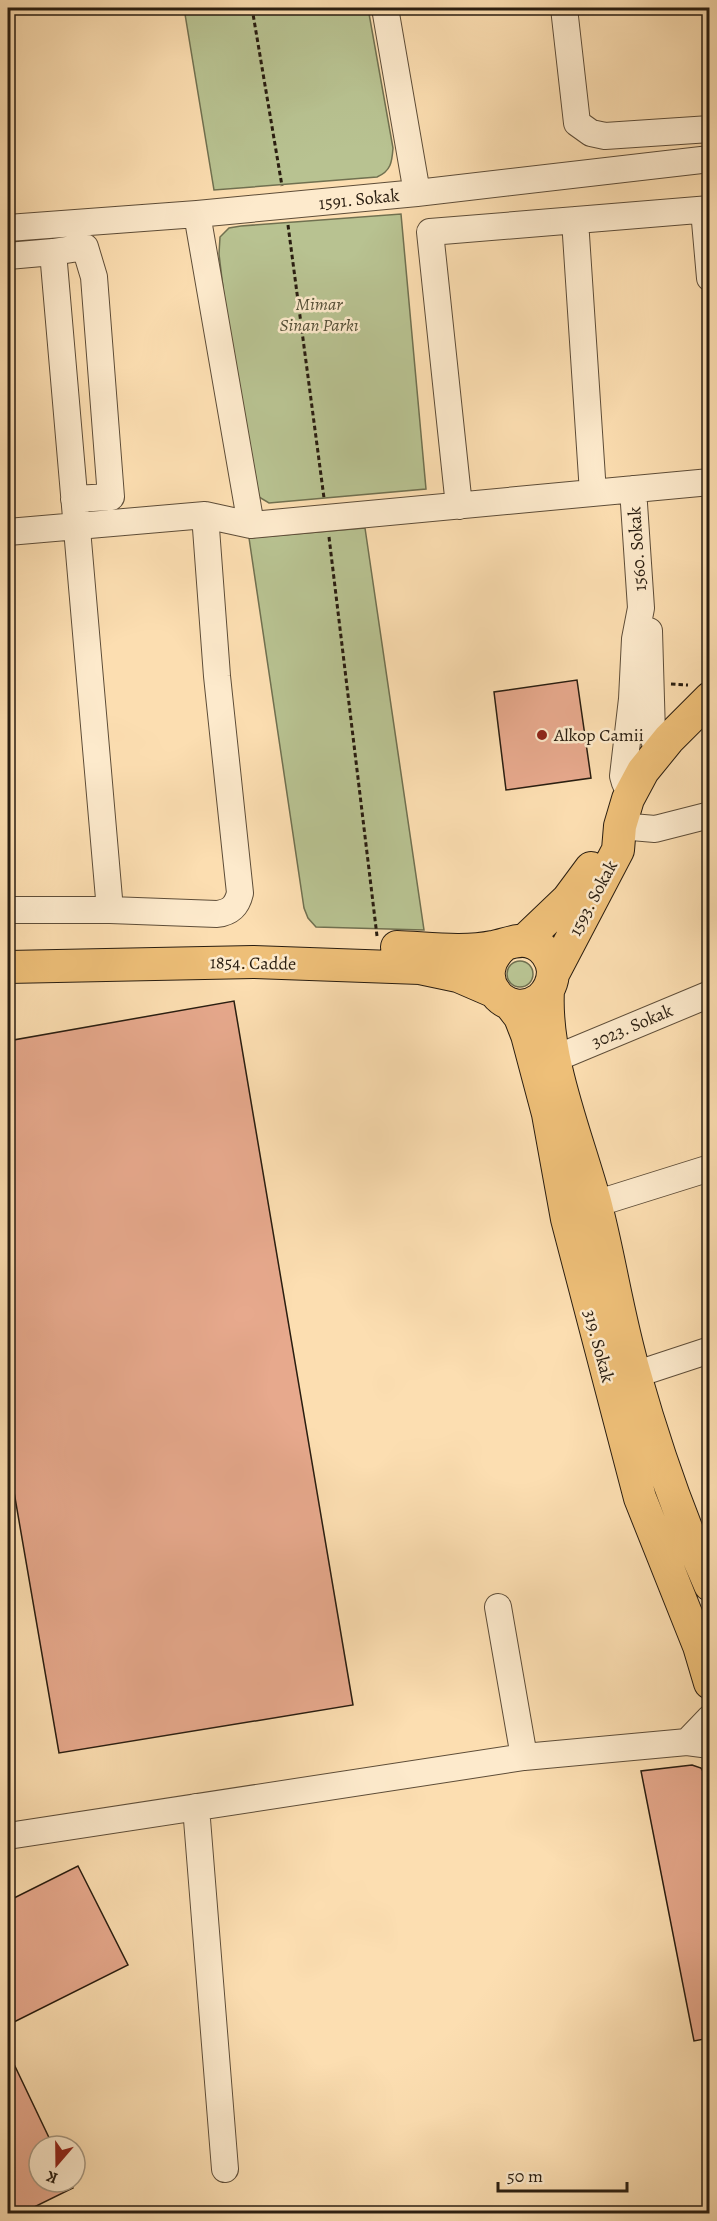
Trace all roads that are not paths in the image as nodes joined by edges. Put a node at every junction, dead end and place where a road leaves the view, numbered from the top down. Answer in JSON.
{"nodes":[{"id":1,"x":385,"y":8,"type":"edge"},
{"id":2,"x":564,"y":8,"type":"edge"},
{"id":3,"x":710,"y":129,"type":"edge"},
{"id":4,"x":710,"y":159,"type":"edge"},
{"id":5,"x":417,"y":193,"type":"junction"},
{"id":6,"x":707,"y":209,"type":"edge"},
{"id":7,"x":197,"y":214,"type":"junction"},
{"id":8,"x":575,"y":220,"type":"junction"},
{"id":9,"x":8,"y":228,"type":"edge"},
{"id":10,"x":53,"y":252,"type":"junction"},
{"id":11,"x":8,"y":256,"type":"edge"},
{"id":12,"x":710,"y":278,"type":"edge"},
{"id":13,"x":710,"y":482,"type":"edge"},
{"id":14,"x":633,"y":489,"type":"junction"},
{"id":15,"x":593,"y":493,"type":"junction"},
{"id":16,"x":74,"y":500,"type":"junction"},
{"id":17,"x":459,"y":506,"type":"junction"},
{"id":18,"x":206,"y":515,"type":"junction"},
{"id":19,"x":251,"y":525,"type":"junction"},
{"id":20,"x":76,"y":526,"type":"junction"},
{"id":21,"x":8,"y":532,"type":"edge"},
{"id":22,"x":642,"y":698,"type":"junction"},
{"id":23,"x":710,"y":698,"type":"edge"},
{"id":24,"x":661,"y":749,"type":"junction"},
{"id":25,"x":633,"y":790,"type":"junction"},
{"id":26,"x":710,"y":815,"type":"edge"},
{"id":27,"x":620,"y":826,"type":"junction"},
{"id":28,"x":8,"y":910,"type":"edge"},
{"id":29,"x":110,"y":910,"type":"junction"},
{"id":30,"x":514,"y":943,"type":"junction"},
{"id":31,"x":253,"y":962,"type":"junction"},
{"id":32,"x":8,"y":967,"type":"edge"},
{"id":33,"x":550,"y":982,"type":"junction"},
{"id":34,"x":710,"y":994,"type":"edge"},
{"id":35,"x":502,"y":998,"type":"junction"},
{"id":36,"x":554,"y":1059,"type":"junction"},
{"id":37,"x":710,"y":1168,"type":"edge"},
{"id":38,"x":595,"y":1204,"type":"junction"},
{"id":39,"x":710,"y":1350,"type":"edge"},
{"id":40,"x":634,"y":1375,"type":"junction"},
{"id":41,"x":699,"y":1535,"type":"edge"},
{"id":42,"x":710,"y":1585,"type":"edge"},
{"id":43,"x":498,"y":1607,"type":"dead end"},
{"id":44,"x":710,"y":1683,"type":"edge"},
{"id":45,"x":710,"y":1718,"type":"edge"},
{"id":46,"x":698,"y":1744,"type":"edge"},
{"id":47,"x":524,"y":1757,"type":"junction"},
{"id":48,"x":196,"y":1807,"type":"junction"},
{"id":49,"x":8,"y":1836,"type":"edge"},
{"id":50,"x":225,"y":2169,"type":"dead end"}],
"edges":[{"from":1,"to":5,"type":"street"},
{"from":2,"to":3,"type":"street"},
{"from":4,"to":5,"type":"street","name":"1591. Sokak"},
{"from":5,"to":7,"type":"street","name":"1591. Sokak"},
{"from":6,"to":8,"type":"street"},
{"from":6,"to":12,"type":"street"},
{"from":7,"to":9,"type":"street","name":"1591. Sokak"},
{"from":7,"to":19,"type":"street"},
{"from":8,"to":15,"type":"street"},
{"from":8,"to":17,"type":"street"},
{"from":10,"to":11,"type":"street"},
{"from":10,"to":16,"type":"street"},
{"from":10,"to":16,"type":"street"},
{"from":13,"to":14,"type":"street"},
{"from":14,"to":15,"type":"street"},
{"from":14,"to":22,"type":"street","name":"1560. Sokak"},
{"from":15,"to":17,"type":"street"},
{"from":16,"to":20,"type":"street"},
{"from":17,"to":19,"type":"street"},
{"from":18,"to":19,"type":"street"},
{"from":18,"to":20,"type":"street"},
{"from":18,"to":29,"type":"street"},
{"from":20,"to":21,"type":"street"},
{"from":20,"to":29,"type":"street"},
{"from":22,"to":24,"type":"street"},
{"from":22,"to":25,"type":"street"},
{"from":23,"to":24,"type":"main road"},
{"from":24,"to":25,"type":"main road"},
{"from":25,"to":27,"type":"main road"},
{"from":26,"to":27,"type":"street"},
{"from":27,"to":30,"type":"main road","name":"1593. Sokak"},
{"from":27,"to":33,"type":"main road","name":"1593. Sokak"},
{"from":28,"to":29,"type":"street"},
{"from":30,"to":31,"type":"main road"},
{"from":30,"to":33,"type":"main road"},
{"from":30,"to":35,"type":"main road"},
{"from":31,"to":32,"type":"main road","name":"1854. Cadde"},
{"from":31,"to":35,"type":"main road","name":"1854. Cadde"},
{"from":33,"to":35,"type":"main road"},
{"from":33,"to":36,"type":"main road","name":"319. Sokak"},
{"from":34,"to":36,"type":"street","name":"3023. Sokak"},
{"from":35,"to":44,"type":"main road","name":"319. Sokak"},
{"from":36,"to":38,"type":"main road","name":"319. Sokak"},
{"from":37,"to":38,"type":"street"},
{"from":38,"to":40,"type":"main road","name":"319. Sokak"},
{"from":39,"to":40,"type":"street"},
{"from":40,"to":41,"type":"main road","name":"319. Sokak"},
{"from":41,"to":42,"type":"main road","name":"319. Sokak"},
{"from":43,"to":47,"type":"street"},
{"from":45,"to":46,"type":"street"},
{"from":46,"to":47,"type":"street"},
{"from":47,"to":48,"type":"street"},
{"from":48,"to":49,"type":"street"},
{"from":48,"to":50,"type":"street"}]}
